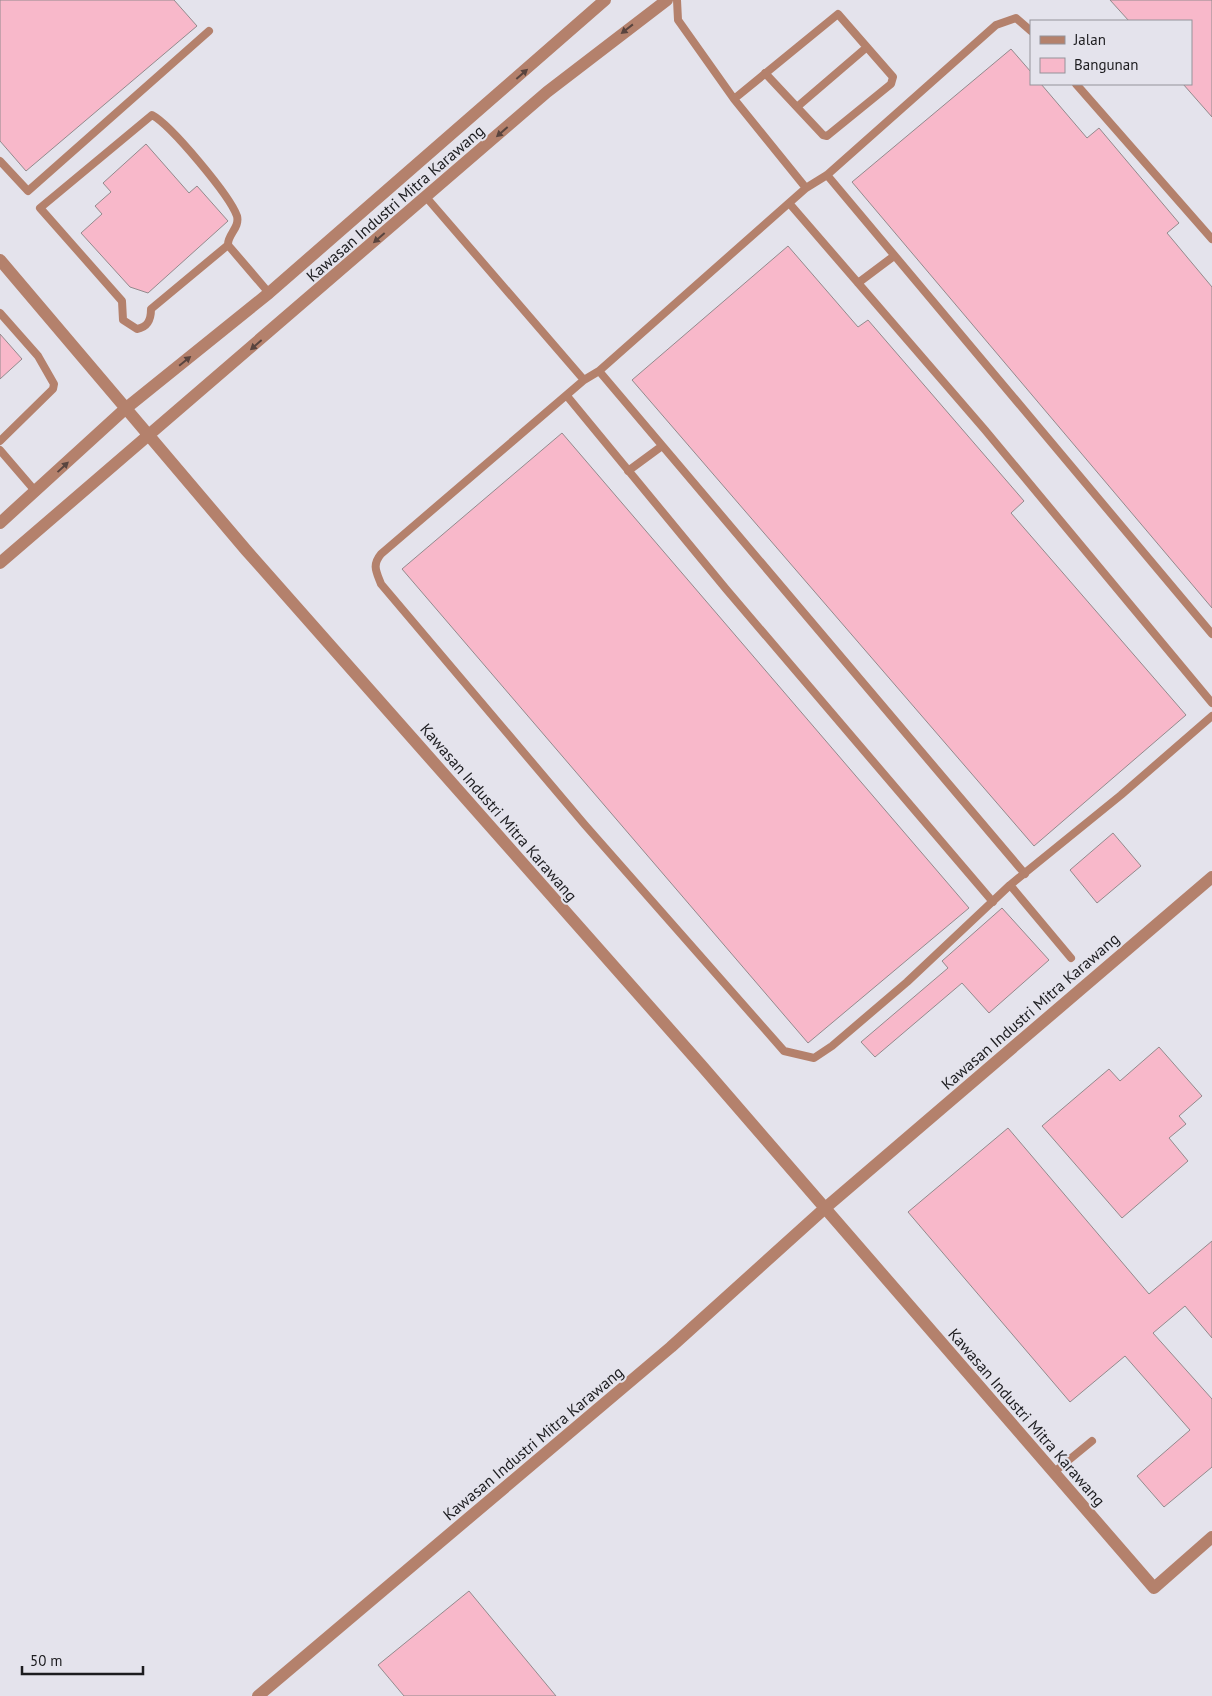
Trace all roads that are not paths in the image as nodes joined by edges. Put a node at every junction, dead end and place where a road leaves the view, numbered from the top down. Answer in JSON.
{"nodes":[{"id":1,"x":605,"y":0,"type":"edge"},
{"id":2,"x":666,"y":0,"type":"edge"},
{"id":3,"x":677,"y":0,"type":"edge"},
{"id":4,"x":1030,"y":30,"type":"edge"},
{"id":5,"x":209,"y":31,"type":"dead end"},
{"id":6,"x":867,"y":47,"type":"junction"},
{"id":7,"x":765,"y":73,"type":"junction"},
{"id":8,"x":1077,"y":85,"type":"edge"},
{"id":9,"x":734,"y":99,"type":"junction"},
{"id":10,"x":797,"y":107,"type":"junction"},
{"id":11,"x":0,"y":161,"type":"edge"},
{"id":12,"x":827,"y":175,"type":"junction"},
{"id":13,"x":806,"y":188,"type":"junction"},
{"id":14,"x":426,"y":197,"type":"junction"},
{"id":15,"x":789,"y":203,"type":"junction"},
{"id":16,"x":1212,"y":239,"type":"edge"},
{"id":17,"x":228,"y":245,"type":"junction"},
{"id":18,"x":894,"y":256,"type":"junction"},
{"id":19,"x":0,"y":260,"type":"edge"},
{"id":20,"x":858,"y":283,"type":"junction"},
{"id":21,"x":270,"y":293,"type":"junction"},
{"id":22,"x":0,"y":313,"type":"edge"},
{"id":23,"x":599,"y":372,"type":"junction"},
{"id":24,"x":584,"y":380,"type":"junction"},
{"id":25,"x":567,"y":396,"type":"junction"},
{"id":26,"x":125,"y":409,"type":"junction"},
{"id":27,"x":149,"y":437,"type":"junction"},
{"id":28,"x":0,"y":440,"type":"edge"},
{"id":29,"x":662,"y":446,"type":"junction"},
{"id":30,"x":0,"y":450,"type":"edge"},
{"id":31,"x":628,"y":471,"type":"junction"},
{"id":32,"x":36,"y":492,"type":"junction"},
{"id":33,"x":0,"y":523,"type":"edge"},
{"id":34,"x":0,"y":563,"type":"edge"},
{"id":35,"x":1212,"y":634,"type":"edge"},
{"id":36,"x":1212,"y":703,"type":"edge"},
{"id":37,"x":1212,"y":716,"type":"edge"},
{"id":38,"x":1025,"y":874,"type":"junction"},
{"id":39,"x":1212,"y":877,"type":"edge"},
{"id":40,"x":1010,"y":886,"type":"junction"},
{"id":41,"x":993,"y":902,"type":"junction"},
{"id":42,"x":1071,"y":958,"type":"dead end"},
{"id":43,"x":824,"y":1209,"type":"junction"},
{"id":44,"x":1092,"y":1441,"type":"dead end"},
{"id":45,"x":1053,"y":1473,"type":"junction"},
{"id":46,"x":1212,"y":1536,"type":"edge"},
{"id":47,"x":258,"y":1696,"type":"edge"}],
"edges":[{"from":21,"to":1,"type":"street","name":"Kawasan Industri Mitra Karawang","one_way":true},
{"from":2,"to":14,"type":"street","name":"Kawasan Industri Mitra Karawang","one_way":true},
{"from":3,"to":9,"type":"lane"},
{"from":4,"to":12,"type":"lane"},
{"from":5,"to":11,"type":"lane"},
{"from":6,"to":7,"type":"lane"},
{"from":6,"to":10,"type":"lane"},
{"from":6,"to":10,"type":"lane"},
{"from":7,"to":9,"type":"lane"},
{"from":7,"to":10,"type":"lane"},
{"from":8,"to":16,"type":"lane"},
{"from":9,"to":13,"type":"lane"},
{"from":12,"to":13,"type":"lane"},
{"from":12,"to":18,"type":"lane"},
{"from":13,"to":15,"type":"lane"},
{"from":14,"to":24,"type":"lane"},
{"from":14,"to":27,"type":"street","name":"Kawasan Industri Mitra Karawang","one_way":true},
{"from":15,"to":20,"type":"lane"},
{"from":15,"to":23,"type":"lane"},
{"from":17,"to":17,"type":"lane"},
{"from":17,"to":21,"type":"lane"},
{"from":18,"to":20,"type":"lane"},
{"from":18,"to":35,"type":"lane"},
{"from":19,"to":26,"type":"street"},
{"from":20,"to":36,"type":"lane"},
{"from":26,"to":21,"type":"street","name":"Kawasan Industri Mitra Karawang","one_way":true},
{"from":22,"to":28,"type":"lane"},
{"from":23,"to":24,"type":"lane"},
{"from":23,"to":29,"type":"lane"},
{"from":24,"to":25,"type":"lane"},
{"from":25,"to":31,"type":"lane"},
{"from":25,"to":41,"type":"lane"},
{"from":26,"to":27,"type":"street"},
{"from":32,"to":26,"type":"street","name":"Kawasan Industri Mitra Karawang","one_way":true},
{"from":27,"to":34,"type":"street","name":"Kawasan Industri Mitra Karawang"},
{"from":27,"to":43,"type":"street","name":"Kawasan Industri Mitra Karawang"},
{"from":29,"to":31,"type":"lane"},
{"from":29,"to":38,"type":"lane"},
{"from":30,"to":32,"type":"lane"},
{"from":31,"to":41,"type":"lane"},
{"from":32,"to":33,"type":"street","name":"Kawasan Industri Mitra Karawang"},
{"from":37,"to":38,"type":"lane"},
{"from":38,"to":40,"type":"lane"},
{"from":39,"to":43,"type":"street","name":"Kawasan Industri Mitra Karawang"},
{"from":40,"to":41,"type":"lane"},
{"from":40,"to":42,"type":"lane"},
{"from":43,"to":45,"type":"street","name":"Kawasan Industri Mitra Karawang"},
{"from":43,"to":47,"type":"street","name":"Kawasan Industri Mitra Karawang"},
{"from":44,"to":45,"type":"lane"},
{"from":45,"to":46,"type":"street","name":"Kawasan Industri Mitra Karawang"}]}
